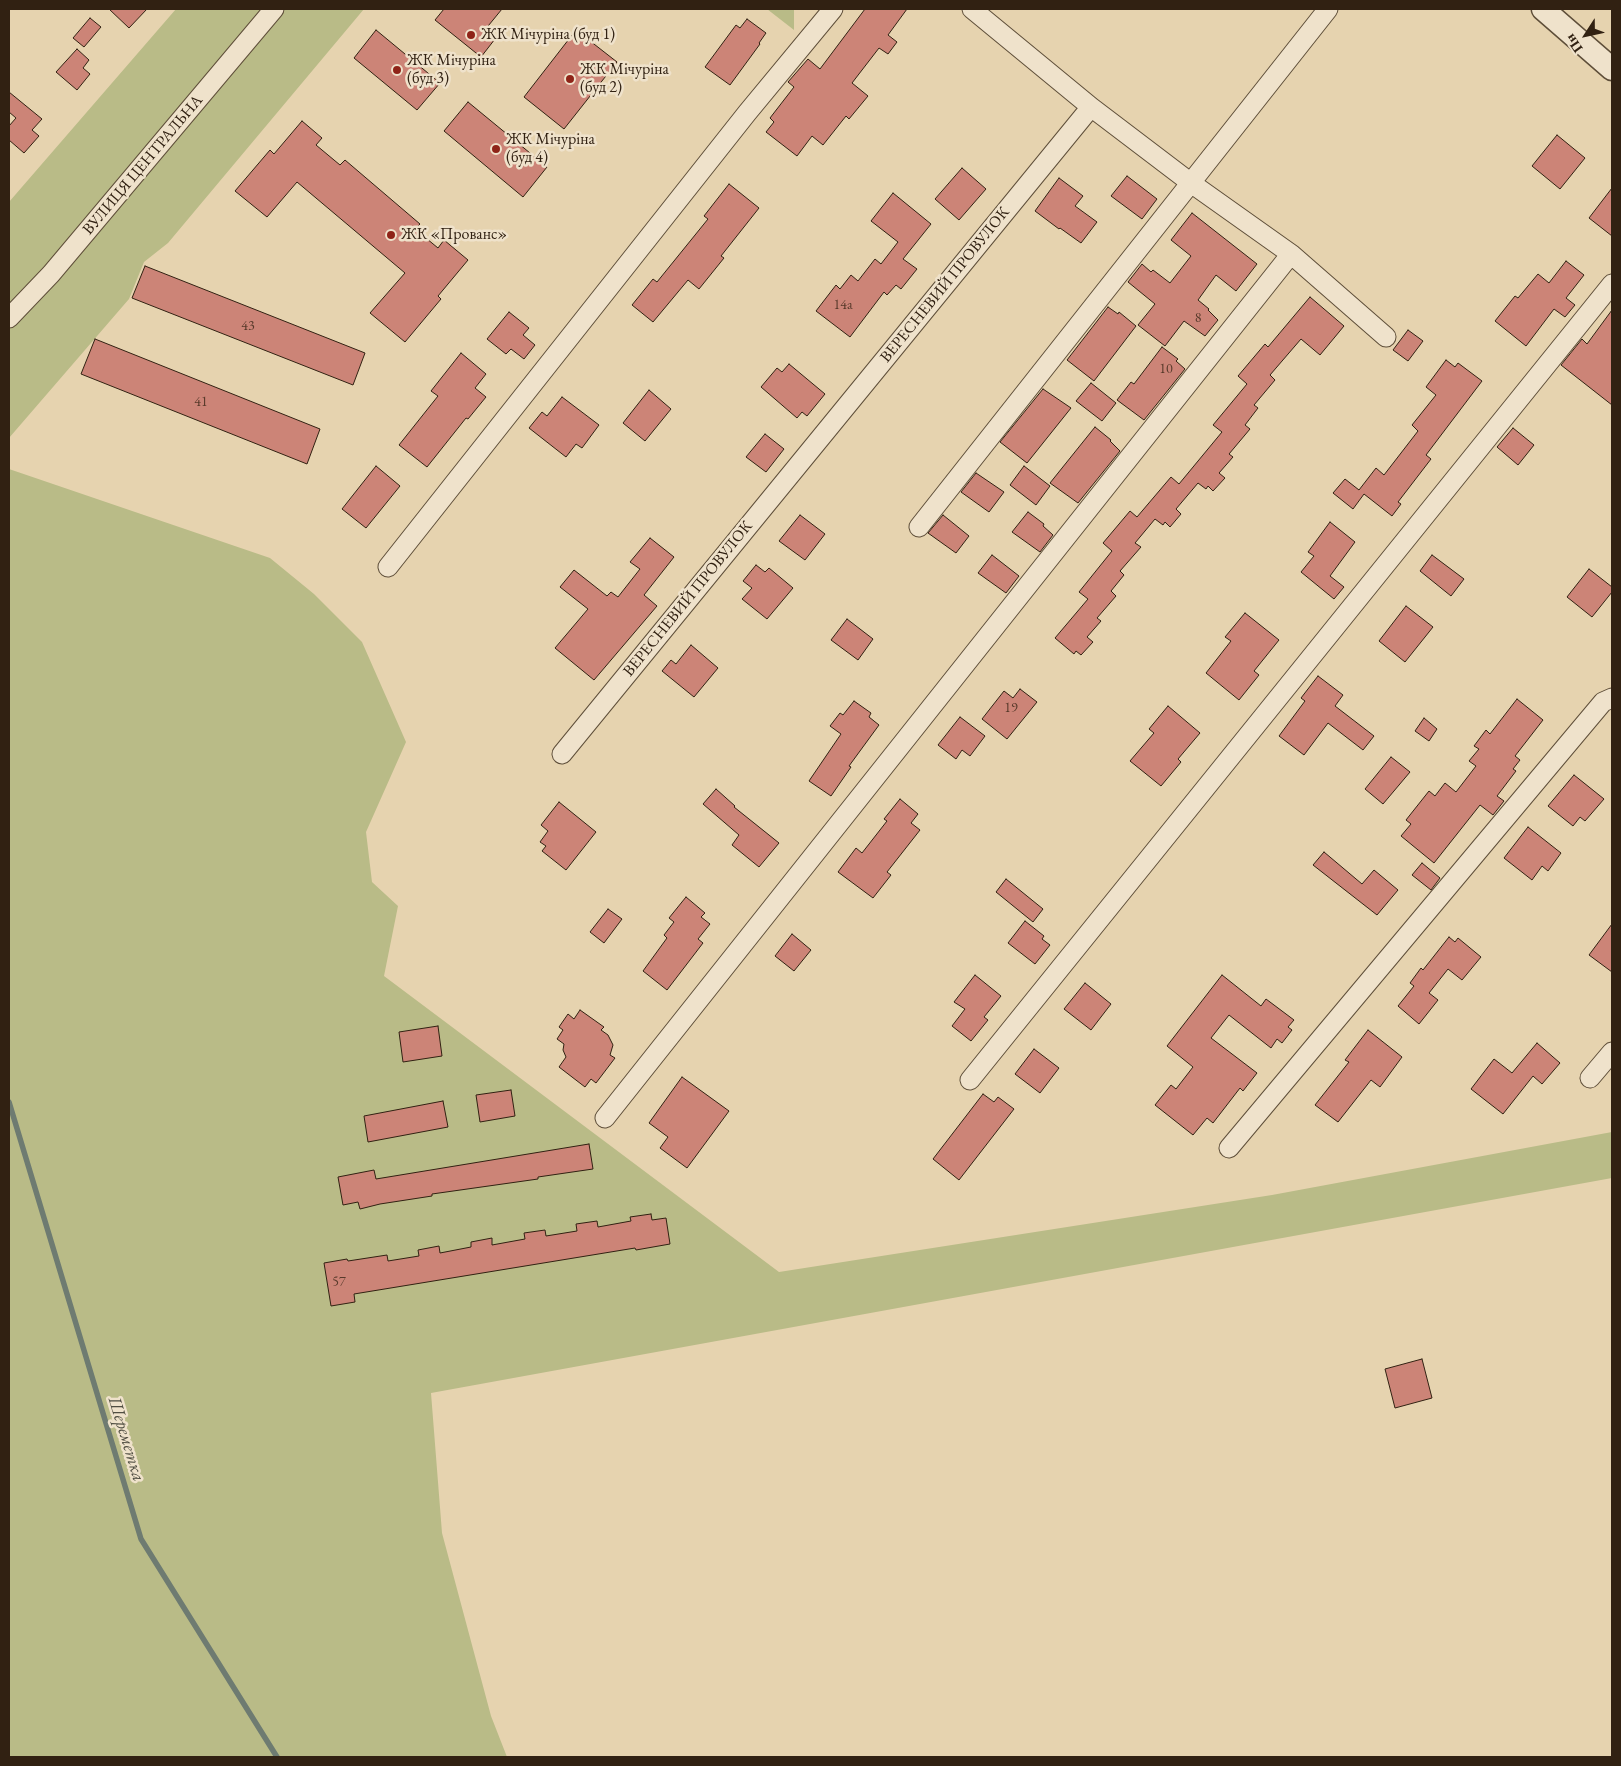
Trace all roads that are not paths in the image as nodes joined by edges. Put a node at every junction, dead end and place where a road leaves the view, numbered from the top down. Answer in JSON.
{"nodes":[{"id":1,"x":274,"y":9,"type":"edge"},
{"id":2,"x":833,"y":9,"type":"edge"},
{"id":3,"x":972,"y":9,"type":"edge"},
{"id":4,"x":1328,"y":9,"type":"edge"},
{"id":5,"x":1543,"y":9,"type":"edge"},
{"id":6,"x":1612,"y":69,"type":"edge"},
{"id":7,"x":1091,"y":108,"type":"junction"},
{"id":8,"x":1191,"y":183,"type":"junction"},
{"id":9,"x":1291,"y":254,"type":"junction"},
{"id":10,"x":1612,"y":284,"type":"edge"},
{"id":11,"x":9,"y":318,"type":"edge"},
{"id":12,"x":1386,"y":337,"type":"dead end"},
{"id":13,"x":919,"y":527,"type":"dead end"},
{"id":14,"x":388,"y":567,"type":"dead end"},
{"id":15,"x":1612,"y":698,"type":"edge"},
{"id":16,"x":562,"y":754,"type":"dead end"},
{"id":17,"x":1612,"y":1052,"type":"edge"},
{"id":18,"x":1590,"y":1078,"type":"dead end"},
{"id":19,"x":970,"y":1080,"type":"dead end"},
{"id":20,"x":605,"y":1118,"type":"dead end"},
{"id":21,"x":1229,"y":1148,"type":"dead end"}],
"edges":[{"from":1,"to":11,"type":"street","name":"ВУЛИЦЯ ЦЕНТРАЛЬНА"},
{"from":2,"to":14,"type":"street"},
{"from":3,"to":7,"type":"street"},
{"from":4,"to":8,"type":"street"},
{"from":5,"to":6,"type":"street"},
{"from":7,"to":8,"type":"street"},
{"from":7,"to":16,"type":"street","name":"ВЕРЕСНЕВИЙ ПРОВУЛОК"},
{"from":8,"to":9,"type":"street"},
{"from":8,"to":13,"type":"street"},
{"from":9,"to":12,"type":"street"},
{"from":9,"to":20,"type":"street"},
{"from":10,"to":19,"type":"street"},
{"from":15,"to":21,"type":"street"},
{"from":17,"to":18,"type":"street"}]}
